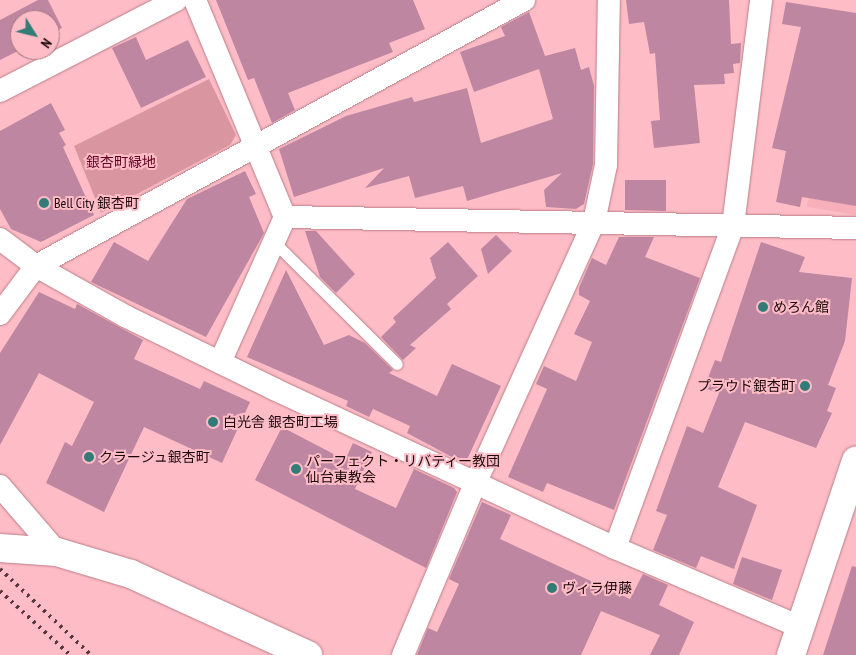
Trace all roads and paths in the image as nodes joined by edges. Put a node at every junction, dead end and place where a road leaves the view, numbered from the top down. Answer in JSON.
{"nodes":[{"id":1,"x":176,"y":0,"type":"edge"},
{"id":2,"x":195,"y":0,"type":"edge"},
{"id":3,"x":524,"y":0,"type":"edge"},
{"id":4,"x":609,"y":0,"type":"edge"},
{"id":5,"x":761,"y":0,"type":"edge"},
{"id":6,"x":0,"y":91,"type":"edge"},
{"id":7,"x":256,"y":144,"type":"junction"},
{"id":8,"x":285,"y":217,"type":"junction"},
{"id":9,"x":594,"y":222,"type":"junction"},
{"id":10,"x":733,"y":226,"type":"junction"},
{"id":11,"x":856,"y":228,"type":"edge"},
{"id":12,"x":0,"y":239,"type":"edge"},
{"id":13,"x":274,"y":242,"type":"junction"},
{"id":14,"x":36,"y":266,"type":"junction"},
{"id":15,"x":0,"y":314,"type":"edge"},
{"id":16,"x":220,"y":362,"type":"junction"},
{"id":17,"x":397,"y":364,"type":"dead end"},
{"id":18,"x":856,"y":461,"type":"edge"},
{"id":19,"x":475,"y":484,"type":"junction"},
{"id":20,"x":0,"y":486,"type":"edge"},
{"id":21,"x":0,"y":548,"type":"edge"},
{"id":22,"x":615,"y":548,"type":"junction"},
{"id":23,"x":57,"y":552,"type":"junction"},
{"id":24,"x":800,"y":627,"type":"junction"},
{"id":25,"x":308,"y":655,"type":"edge"},
{"id":26,"x":403,"y":655,"type":"edge"},
{"id":27,"x":791,"y":655,"type":"edge"}],
"edges":[{"from":1,"to":6,"type":"street"},
{"from":2,"to":7,"type":"street"},
{"from":3,"to":7,"type":"street"},
{"from":4,"to":9,"type":"street"},
{"from":5,"to":10,"type":"street"},
{"from":7,"to":8,"type":"street"},
{"from":7,"to":14,"type":"street"},
{"from":8,"to":9,"type":"street"},
{"from":8,"to":13,"type":"street"},
{"from":9,"to":10,"type":"street"},
{"from":9,"to":19,"type":"street"},
{"from":10,"to":11,"type":"street"},
{"from":10,"to":22,"type":"street"},
{"from":12,"to":14,"type":"street"},
{"from":13,"to":16,"type":"street"},
{"from":13,"to":17,"type":"lane"},
{"from":14,"to":15,"type":"street"},
{"from":14,"to":16,"type":"street"},
{"from":16,"to":19,"type":"street"},
{"from":18,"to":24,"type":"street"},
{"from":19,"to":22,"type":"street"},
{"from":19,"to":26,"type":"street"},
{"from":20,"to":23,"type":"street"},
{"from":21,"to":23,"type":"street"},
{"from":22,"to":24,"type":"street"},
{"from":23,"to":25,"type":"street"},
{"from":24,"to":27,"type":"street"}]}
